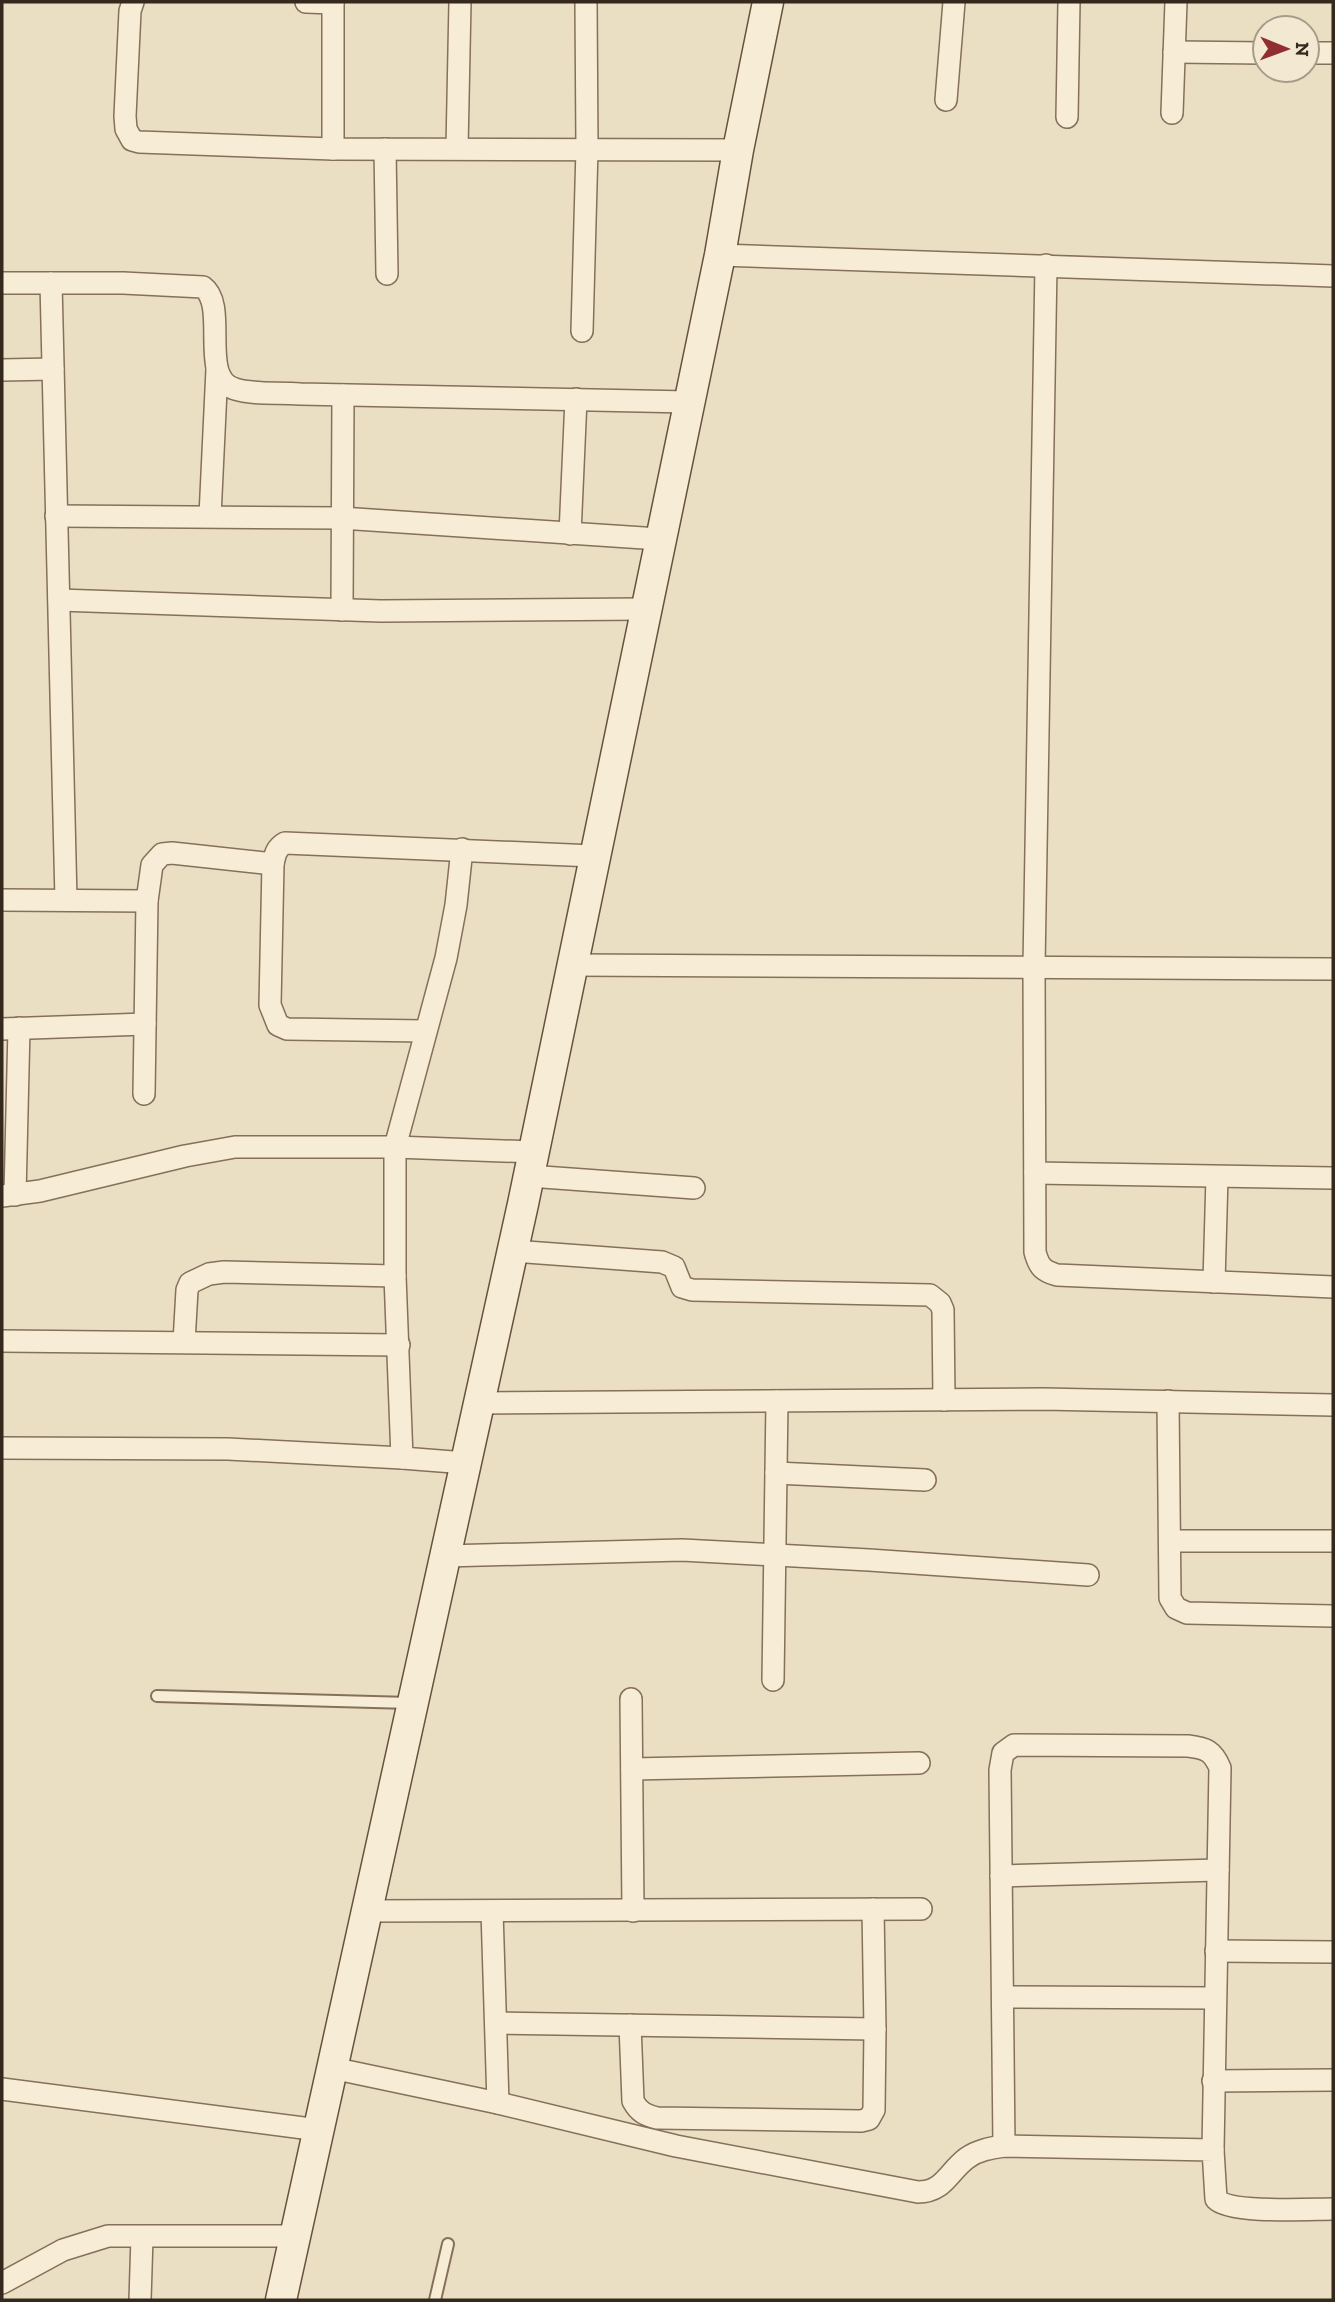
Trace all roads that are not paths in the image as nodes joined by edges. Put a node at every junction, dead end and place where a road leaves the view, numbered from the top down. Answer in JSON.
{"nodes":[{"id":1,"x":132,"y":2,"type":"edge"},
{"id":2,"x":306,"y":2,"type":"edge"},
{"id":3,"x":333,"y":2,"type":"edge"},
{"id":4,"x":460,"y":2,"type":"edge"},
{"id":5,"x":586,"y":2,"type":"edge"},
{"id":6,"x":768,"y":2,"type":"edge"},
{"id":7,"x":954,"y":2,"type":"edge"},
{"id":8,"x":1069,"y":2,"type":"edge"},
{"id":9,"x":1177,"y":2,"type":"edge"},
{"id":10,"x":1174,"y":52,"type":"junction"},
{"id":11,"x":1251,"y":53,"type":"edge"},
{"id":12,"x":946,"y":100,"type":"dead end"},
{"id":13,"x":1172,"y":113,"type":"dead end"},
{"id":14,"x":1067,"y":117,"type":"dead end"},
{"id":15,"x":457,"y":148,"type":"junction"},
{"id":16,"x":333,"y":149,"type":"junction"},
{"id":17,"x":385,"y":149,"type":"junction"},
{"id":18,"x":587,"y":149,"type":"junction"},
{"id":19,"x":738,"y":150,"type":"junction"},
{"id":20,"x":720,"y":255,"type":"junction"},
{"id":21,"x":1046,"y":265,"type":"junction"},
{"id":22,"x":387,"y":274,"type":"dead end"},
{"id":23,"x":1333,"y":276,"type":"edge"},
{"id":24,"x":2,"y":283,"type":"edge"},
{"id":25,"x":51,"y":283,"type":"junction"},
{"id":26,"x":582,"y":331,"type":"dead end"},
{"id":27,"x":53,"y":369,"type":"junction"},
{"id":28,"x":217,"y":369,"type":"junction"},
{"id":29,"x":2,"y":370,"type":"edge"},
{"id":30,"x":343,"y":395,"type":"junction"},
{"id":31,"x":576,"y":399,"type":"junction"},
{"id":32,"x":688,"y":402,"type":"junction"},
{"id":33,"x":57,"y":516,"type":"junction"},
{"id":34,"x":210,"y":516,"type":"junction"},
{"id":35,"x":341,"y":518,"type":"junction"},
{"id":36,"x":570,"y":534,"type":"junction"},
{"id":37,"x":659,"y":539,"type":"junction"},
{"id":38,"x":59,"y":600,"type":"junction"},
{"id":39,"x":645,"y":609,"type":"junction"},
{"id":40,"x":342,"y":610,"type":"junction"},
{"id":41,"x":462,"y":849,"type":"junction"},
{"id":42,"x":594,"y":856,"type":"junction"},
{"id":43,"x":273,"y":864,"type":"junction"},
{"id":44,"x":2,"y":900,"type":"edge"},
{"id":45,"x":66,"y":900,"type":"junction"},
{"id":46,"x":147,"y":901,"type":"junction"},
{"id":47,"x":572,"y":965,"type":"junction"},
{"id":48,"x":1034,"y":966,"type":"junction"},
{"id":49,"x":1333,"y":970,"type":"edge"},
{"id":50,"x":145,"y":1024,"type":"junction"},
{"id":51,"x":11,"y":1028,"type":"edge"},
{"id":52,"x":425,"y":1031,"type":"junction"},
{"id":53,"x":144,"y":1094,"type":"dead end"},
{"id":54,"x":395,"y":1147,"type":"junction"},
{"id":55,"x":531,"y":1164,"type":"junction"},
{"id":56,"x":1035,"y":1173,"type":"junction"},
{"id":57,"x":1217,"y":1177,"type":"junction"},
{"id":58,"x":1333,"y":1178,"type":"edge"},
{"id":59,"x":694,"y":1188,"type":"dead end"},
{"id":60,"x":8,"y":1195,"type":"edge"},
{"id":61,"x":513,"y":1251,"type":"junction"},
{"id":62,"x":395,"y":1276,"type":"junction"},
{"id":63,"x":1214,"y":1282,"type":"junction"},
{"id":64,"x":1333,"y":1287,"type":"edge"},
{"id":65,"x":2,"y":1340,"type":"edge"},
{"id":66,"x":184,"y":1342,"type":"junction"},
{"id":67,"x":399,"y":1345,"type":"junction"},
{"id":68,"x":944,"y":1400,"type":"junction"},
{"id":69,"x":777,"y":1401,"type":"junction"},
{"id":70,"x":1168,"y":1401,"type":"junction"},
{"id":71,"x":479,"y":1403,"type":"junction"},
{"id":72,"x":1333,"y":1405,"type":"edge"},
{"id":73,"x":2,"y":1448,"type":"edge"},
{"id":74,"x":402,"y":1458,"type":"junction"},
{"id":75,"x":466,"y":1463,"type":"junction"},
{"id":76,"x":776,"y":1473,"type":"junction"},
{"id":77,"x":925,"y":1480,"type":"dead end"},
{"id":78,"x":1170,"y":1541,"type":"junction"},
{"id":79,"x":1333,"y":1541,"type":"edge"},
{"id":80,"x":774,"y":1555,"type":"junction"},
{"id":81,"x":446,"y":1556,"type":"junction"},
{"id":82,"x":1088,"y":1575,"type":"dead end"},
{"id":83,"x":1333,"y":1616,"type":"edge"},
{"id":84,"x":773,"y":1680,"type":"dead end"},
{"id":85,"x":157,"y":1696,"type":"dead end"},
{"id":86,"x":631,"y":1699,"type":"dead end"},
{"id":87,"x":413,"y":1703,"type":"junction"},
{"id":88,"x":919,"y":1763,"type":"dead end"},
{"id":89,"x":632,"y":1769,"type":"junction"},
{"id":90,"x":1218,"y":1870,"type":"junction"},
{"id":91,"x":1001,"y":1876,"type":"junction"},
{"id":92,"x":873,"y":1909,"type":"junction"},
{"id":93,"x":921,"y":1909,"type":"dead end"},
{"id":94,"x":367,"y":1911,"type":"junction"},
{"id":95,"x":492,"y":1911,"type":"junction"},
{"id":96,"x":633,"y":1911,"type":"junction"},
{"id":97,"x":1216,"y":1951,"type":"junction"},
{"id":98,"x":1333,"y":1952,"type":"edge"},
{"id":99,"x":1003,"y":1997,"type":"junction"},
{"id":100,"x":1215,"y":1998,"type":"junction"},
{"id":101,"x":496,"y":2023,"type":"junction"},
{"id":102,"x":630,"y":2025,"type":"junction"},
{"id":103,"x":875,"y":2029,"type":"junction"},
{"id":104,"x":332,"y":2068,"type":"junction"},
{"id":105,"x":1333,"y":2080,"type":"edge"},
{"id":106,"x":1213,"y":2081,"type":"junction"},
{"id":107,"x":2,"y":2089,"type":"edge"},
{"id":108,"x":498,"y":2103,"type":"junction"},
{"id":109,"x":318,"y":2130,"type":"junction"},
{"id":110,"x":1004,"y":2146,"type":"junction"},
{"id":111,"x":1213,"y":2150,"type":"junction"},
{"id":112,"x":1333,"y":2209,"type":"edge"},
{"id":113,"x":295,"y":2236,"type":"junction"},
{"id":114,"x":142,"y":2237,"type":"junction"},
{"id":115,"x":448,"y":2244,"type":"dead end"},
{"id":116,"x":2,"y":2283,"type":"edge"},
{"id":117,"x":140,"y":2300,"type":"edge"},
{"id":118,"x":281,"y":2300,"type":"edge"},
{"id":119,"x":435,"y":2300,"type":"edge"}],
"edges":[{"from":1,"to":16,"type":"street"},
{"from":2,"to":3,"type":"street"},
{"from":3,"to":16,"type":"street"},
{"from":4,"to":15,"type":"street"},
{"from":5,"to":18,"type":"street"},
{"from":6,"to":19,"type":"street"},
{"from":7,"to":12,"type":"street"},
{"from":8,"to":14,"type":"street"},
{"from":9,"to":10,"type":"street"},
{"from":10,"to":11,"type":"street"},
{"from":10,"to":13,"type":"street"},
{"from":15,"to":17,"type":"street"},
{"from":15,"to":18,"type":"street"},
{"from":16,"to":17,"type":"street"},
{"from":17,"to":22,"type":"street"},
{"from":18,"to":19,"type":"street"},
{"from":18,"to":26,"type":"street"},
{"from":19,"to":20,"type":"street"},
{"from":20,"to":21,"type":"street"},
{"from":20,"to":32,"type":"street"},
{"from":21,"to":23,"type":"street"},
{"from":21,"to":48,"type":"street"},
{"from":24,"to":25,"type":"street"},
{"from":25,"to":27,"type":"street"},
{"from":25,"to":28,"type":"street"},
{"from":27,"to":29,"type":"street"},
{"from":27,"to":33,"type":"street"},
{"from":28,"to":30,"type":"street"},
{"from":28,"to":34,"type":"street"},
{"from":30,"to":31,"type":"street"},
{"from":30,"to":35,"type":"street"},
{"from":31,"to":32,"type":"street"},
{"from":31,"to":36,"type":"street"},
{"from":32,"to":37,"type":"street"},
{"from":33,"to":34,"type":"street"},
{"from":33,"to":38,"type":"street"},
{"from":34,"to":35,"type":"street"},
{"from":35,"to":36,"type":"street"},
{"from":35,"to":40,"type":"street"},
{"from":36,"to":37,"type":"street"},
{"from":37,"to":39,"type":"street"},
{"from":38,"to":40,"type":"street"},
{"from":38,"to":45,"type":"street"},
{"from":39,"to":40,"type":"street"},
{"from":39,"to":42,"type":"street"},
{"from":41,"to":42,"type":"street"},
{"from":41,"to":43,"type":"street"},
{"from":41,"to":52,"type":"street"},
{"from":42,"to":47,"type":"street"},
{"from":43,"to":46,"type":"street"},
{"from":43,"to":52,"type":"street"},
{"from":44,"to":45,"type":"street"},
{"from":45,"to":46,"type":"street"},
{"from":46,"to":50,"type":"street"},
{"from":47,"to":48,"type":"street"},
{"from":47,"to":55,"type":"street"},
{"from":48,"to":49,"type":"street"},
{"from":48,"to":56,"type":"street"},
{"from":50,"to":51,"type":"street"},
{"from":50,"to":53,"type":"street"},
{"from":51,"to":60,"type":"street"},
{"from":52,"to":54,"type":"street"},
{"from":54,"to":55,"type":"street"},
{"from":54,"to":60,"type":"street"},
{"from":54,"to":62,"type":"street"},
{"from":55,"to":59,"type":"street"},
{"from":55,"to":61,"type":"street"},
{"from":56,"to":57,"type":"street"},
{"from":56,"to":63,"type":"street"},
{"from":57,"to":58,"type":"street"},
{"from":57,"to":63,"type":"street"},
{"from":61,"to":68,"type":"street"},
{"from":61,"to":71,"type":"street"},
{"from":62,"to":66,"type":"street"},
{"from":62,"to":67,"type":"street"},
{"from":63,"to":64,"type":"street"},
{"from":65,"to":66,"type":"street"},
{"from":66,"to":67,"type":"street"},
{"from":67,"to":74,"type":"street"},
{"from":68,"to":69,"type":"street"},
{"from":68,"to":70,"type":"street"},
{"from":69,"to":71,"type":"street"},
{"from":69,"to":76,"type":"street"},
{"from":70,"to":72,"type":"street"},
{"from":70,"to":78,"type":"street"},
{"from":71,"to":75,"type":"street"},
{"from":73,"to":74,"type":"street"},
{"from":74,"to":75,"type":"street"},
{"from":75,"to":81,"type":"street"},
{"from":76,"to":77,"type":"street"},
{"from":76,"to":80,"type":"street"},
{"from":78,"to":79,"type":"street"},
{"from":78,"to":83,"type":"street"},
{"from":80,"to":81,"type":"street"},
{"from":80,"to":82,"type":"street"},
{"from":80,"to":84,"type":"street"},
{"from":81,"to":87,"type":"street"},
{"from":85,"to":87,"type":"lane"},
{"from":86,"to":89,"type":"street"},
{"from":87,"to":94,"type":"street"},
{"from":88,"to":89,"type":"street"},
{"from":89,"to":96,"type":"street"},
{"from":90,"to":91,"type":"street"},
{"from":90,"to":91,"type":"street"},
{"from":90,"to":97,"type":"street"},
{"from":91,"to":99,"type":"street"},
{"from":92,"to":93,"type":"street"},
{"from":92,"to":96,"type":"street"},
{"from":92,"to":103,"type":"street"},
{"from":94,"to":95,"type":"street"},
{"from":94,"to":104,"type":"street"},
{"from":95,"to":96,"type":"street"},
{"from":95,"to":101,"type":"street"},
{"from":97,"to":98,"type":"street"},
{"from":97,"to":100,"type":"street"},
{"from":99,"to":100,"type":"street"},
{"from":99,"to":110,"type":"street"},
{"from":100,"to":106,"type":"street"},
{"from":101,"to":102,"type":"street"},
{"from":101,"to":108,"type":"street"},
{"from":102,"to":103,"type":"street"},
{"from":102,"to":103,"type":"street"},
{"from":104,"to":108,"type":"street"},
{"from":104,"to":109,"type":"street"},
{"from":105,"to":106,"type":"street"},
{"from":106,"to":111,"type":"street"},
{"from":107,"to":109,"type":"street"},
{"from":108,"to":110,"type":"street"},
{"from":109,"to":113,"type":"street"},
{"from":110,"to":111,"type":"street"},
{"from":111,"to":112,"type":"street"},
{"from":113,"to":114,"type":"street"},
{"from":113,"to":118,"type":"street"},
{"from":114,"to":116,"type":"street"},
{"from":114,"to":117,"type":"street"},
{"from":115,"to":119,"type":"lane"}]}
